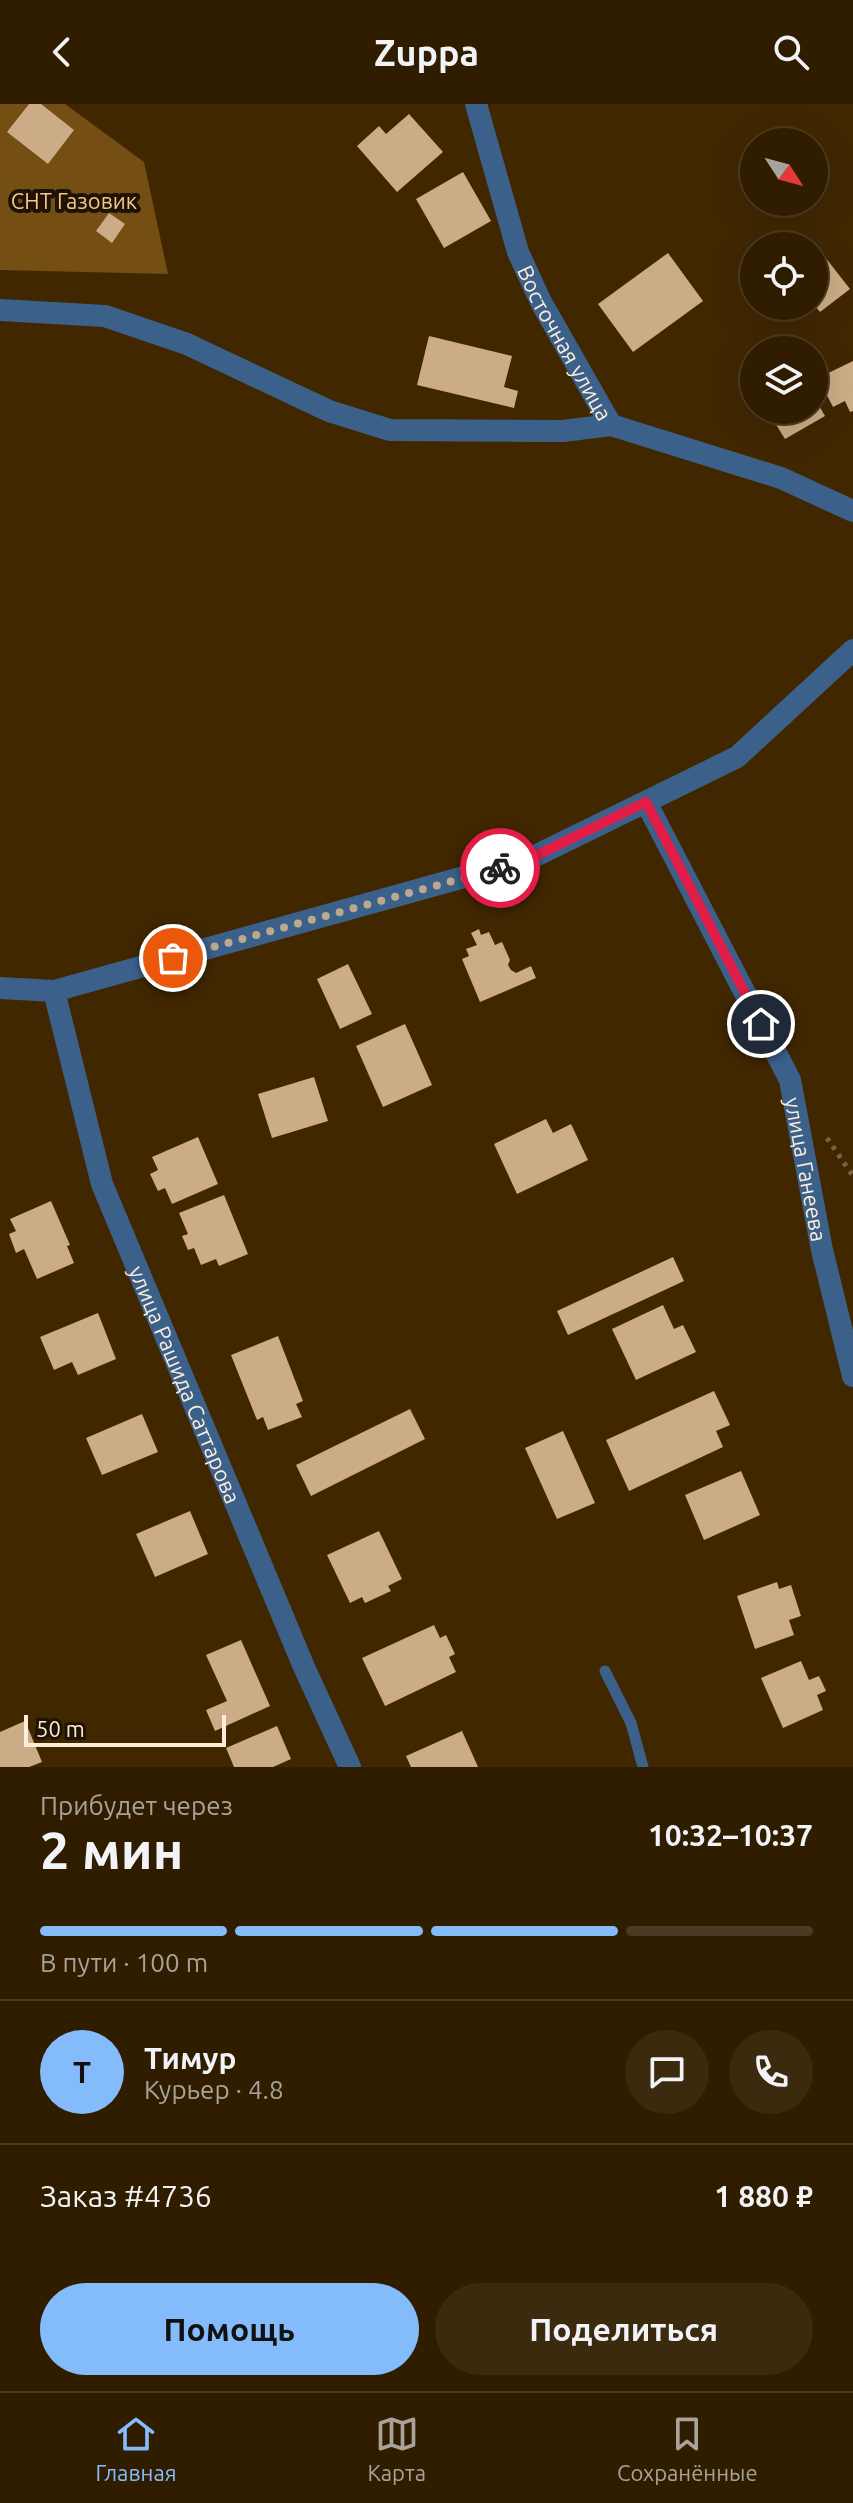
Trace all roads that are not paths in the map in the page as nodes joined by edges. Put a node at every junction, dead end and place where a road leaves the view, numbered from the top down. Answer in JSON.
{"nodes":[{"id":1,"x":476,"y":104,"type":"edge"},
{"id":2,"x":0,"y":310,"type":"edge"},
{"id":3,"x":611,"y":425,"type":"junction"},
{"id":4,"x":853,"y":511,"type":"edge"},
{"id":5,"x":853,"y":650,"type":"edge"},
{"id":6,"x":646,"y":802,"type":"junction"},
{"id":7,"x":0,"y":988,"type":"edge"},
{"id":8,"x":54,"y":991,"type":"junction"},
{"id":9,"x":853,"y":1376,"type":"edge"},
{"id":10,"x":605,"y":1671,"type":"dead end"},
{"id":11,"x":350,"y":1767,"type":"edge"},
{"id":12,"x":643,"y":1767,"type":"edge"}],
"edges":[{"from":1,"to":3,"type":"street","name":"Восточная улица"},
{"from":2,"to":3,"type":"street"},
{"from":3,"to":4,"type":"street","name":"Восточная улица"},
{"from":5,"to":6,"type":"street"},
{"from":6,"to":8,"type":"street"},
{"from":6,"to":9,"type":"street","name":"улица Ганеева"},
{"from":7,"to":8,"type":"street"},
{"from":8,"to":11,"type":"street","name":"улица Рашида Саттарова"},
{"from":10,"to":12,"type":"lane"}]}
